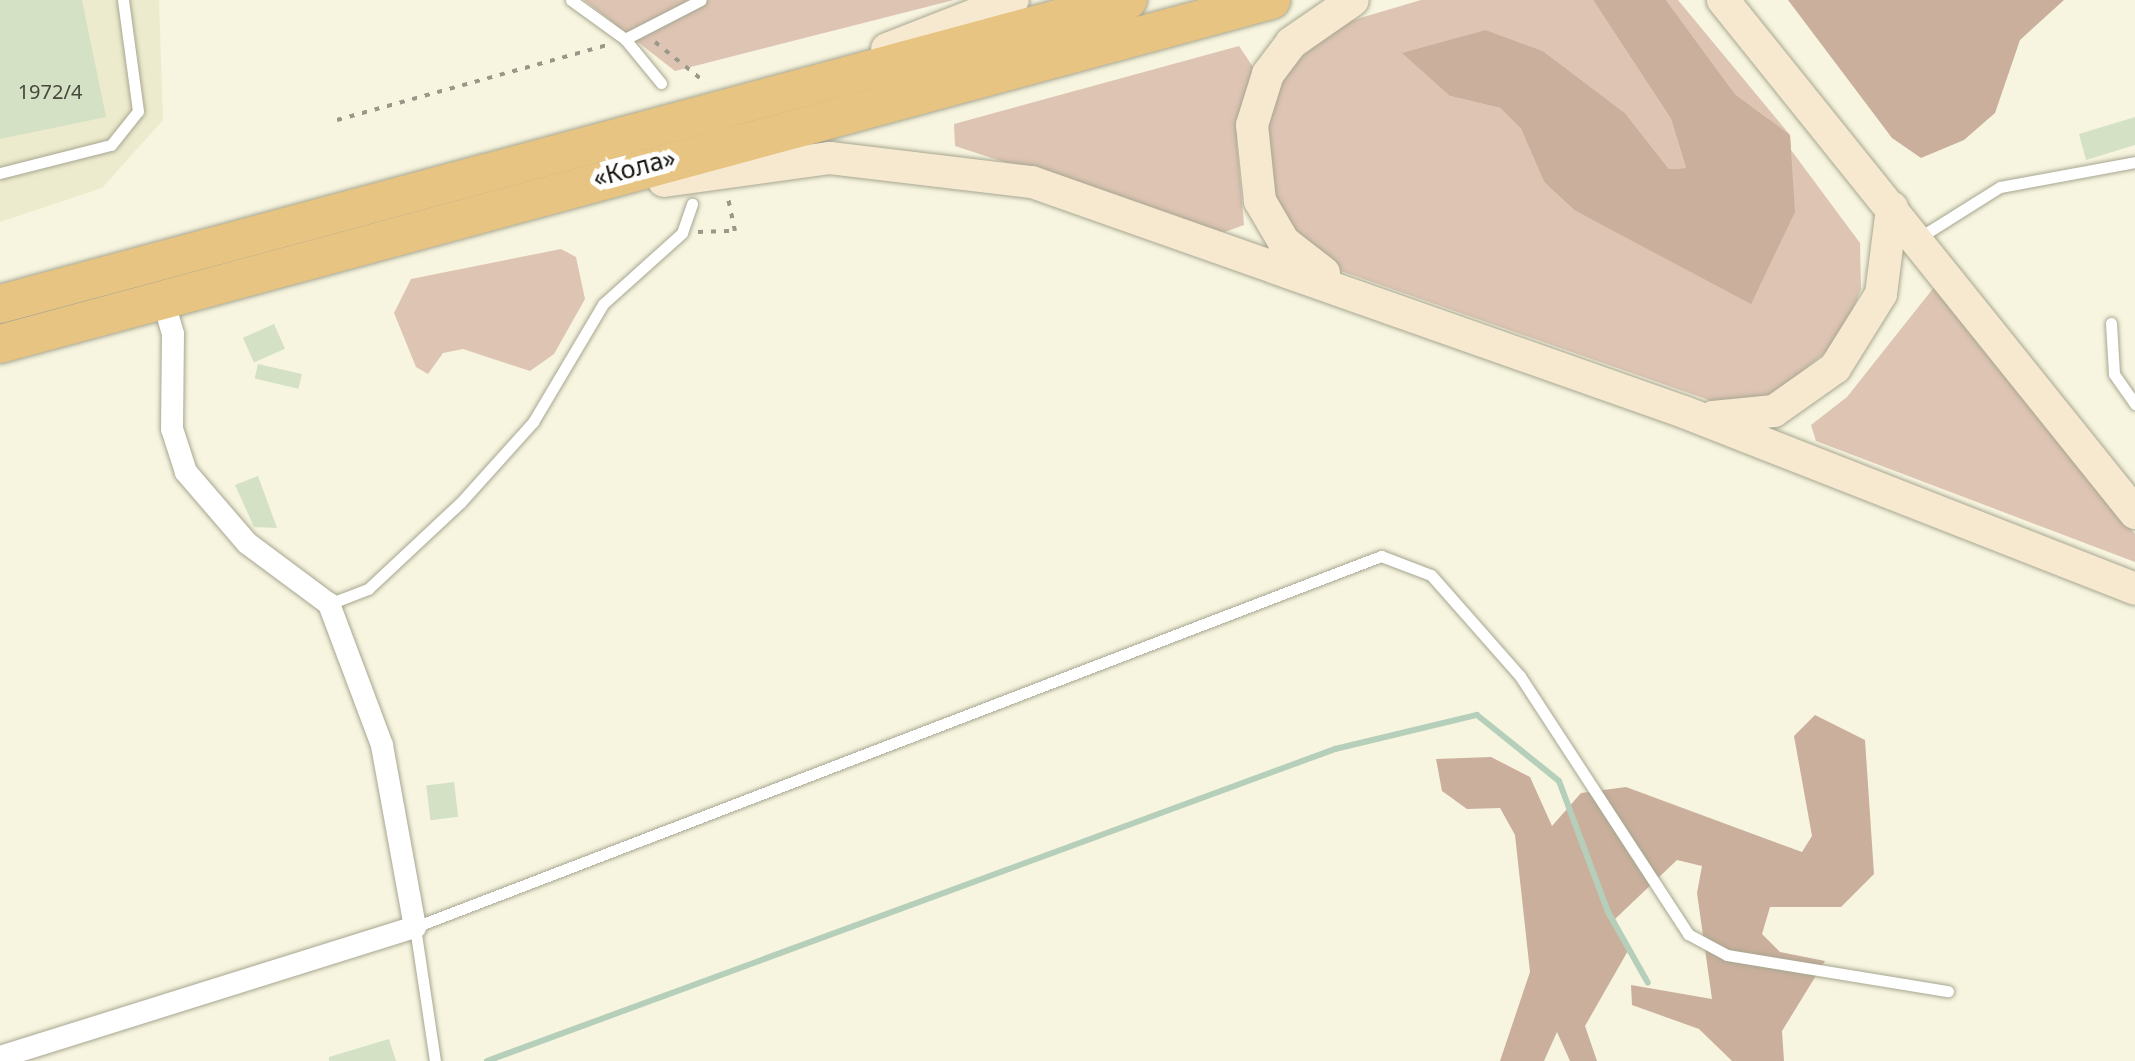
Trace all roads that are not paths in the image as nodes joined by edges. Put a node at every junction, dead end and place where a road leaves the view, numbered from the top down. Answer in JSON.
{"nodes":[{"id":1,"x":123,"y":0,"type":"edge"},
{"id":2,"x":570,"y":0,"type":"edge"},
{"id":3,"x":702,"y":0,"type":"edge"},
{"id":4,"x":1014,"y":0,"type":"edge"},
{"id":5,"x":1128,"y":0,"type":"edge"},
{"id":6,"x":1270,"y":0,"type":"edge"},
{"id":7,"x":1354,"y":0,"type":"edge"},
{"id":8,"x":1724,"y":0,"type":"edge"},
{"id":9,"x":624,"y":39,"type":"junction"},
{"id":10,"x":661,"y":84,"type":"dead end"},
{"id":11,"x":753,"y":97,"type":"junction"},
{"id":12,"x":2135,"y":162,"type":"edge"},
{"id":13,"x":0,"y":172,"type":"edge"},
{"id":14,"x":692,"y":204,"type":"dead end"},
{"id":15,"x":1892,"y":208,"type":"junction"},
{"id":16,"x":464,"y":213,"type":"junction"},
{"id":17,"x":1917,"y":239,"type":"junction"},
{"id":18,"x":1357,"y":294,"type":"junction"},
{"id":19,"x":163,"y":298,"type":"junction"},
{"id":20,"x":0,"y":304,"type":"edge"},
{"id":21,"x":2112,"y":323,"type":"dead end"},
{"id":22,"x":0,"y":344,"type":"edge"},
{"id":23,"x":2135,"y":404,"type":"edge"},
{"id":24,"x":1684,"y":412,"type":"junction"},
{"id":25,"x":2135,"y":513,"type":"edge"},
{"id":26,"x":2135,"y":588,"type":"edge"},
{"id":27,"x":329,"y":604,"type":"junction"},
{"id":28,"x":415,"y":928,"type":"junction"},
{"id":29,"x":1948,"y":991,"type":"dead end"},
{"id":30,"x":0,"y":1057,"type":"edge"},
{"id":31,"x":435,"y":1061,"type":"edge"}],
"edges":[{"from":1,"to":13,"type":"lane"},
{"from":2,"to":9,"type":"lane"},
{"from":3,"to":9,"type":"lane"},
{"from":4,"to":11,"type":"main road"},
{"from":5,"to":11,"type":"highway","name":"«Кола»"},
{"from":6,"to":16,"type":"highway","name":"«Кола»"},
{"from":7,"to":18,"type":"main road"},
{"from":8,"to":15,"type":"main road"},
{"from":9,"to":10,"type":"lane"},
{"from":11,"to":20,"type":"highway","name":"«Кола»"},
{"from":12,"to":17,"type":"lane"},
{"from":14,"to":27,"type":"lane"},
{"from":15,"to":17,"type":"main road"},
{"from":15,"to":24,"type":"main road"},
{"from":16,"to":18,"type":"main road"},
{"from":16,"to":19,"type":"highway","name":"«Кола»"},
{"from":17,"to":25,"type":"main road"},
{"from":18,"to":24,"type":"main road"},
{"from":19,"to":22,"type":"highway","name":"«Кола»"},
{"from":19,"to":27,"type":"street"},
{"from":21,"to":23,"type":"lane"},
{"from":24,"to":26,"type":"main road"},
{"from":27,"to":28,"type":"street"},
{"from":28,"to":29,"type":"lane"},
{"from":28,"to":30,"type":"street"},
{"from":28,"to":31,"type":"lane"}]}
